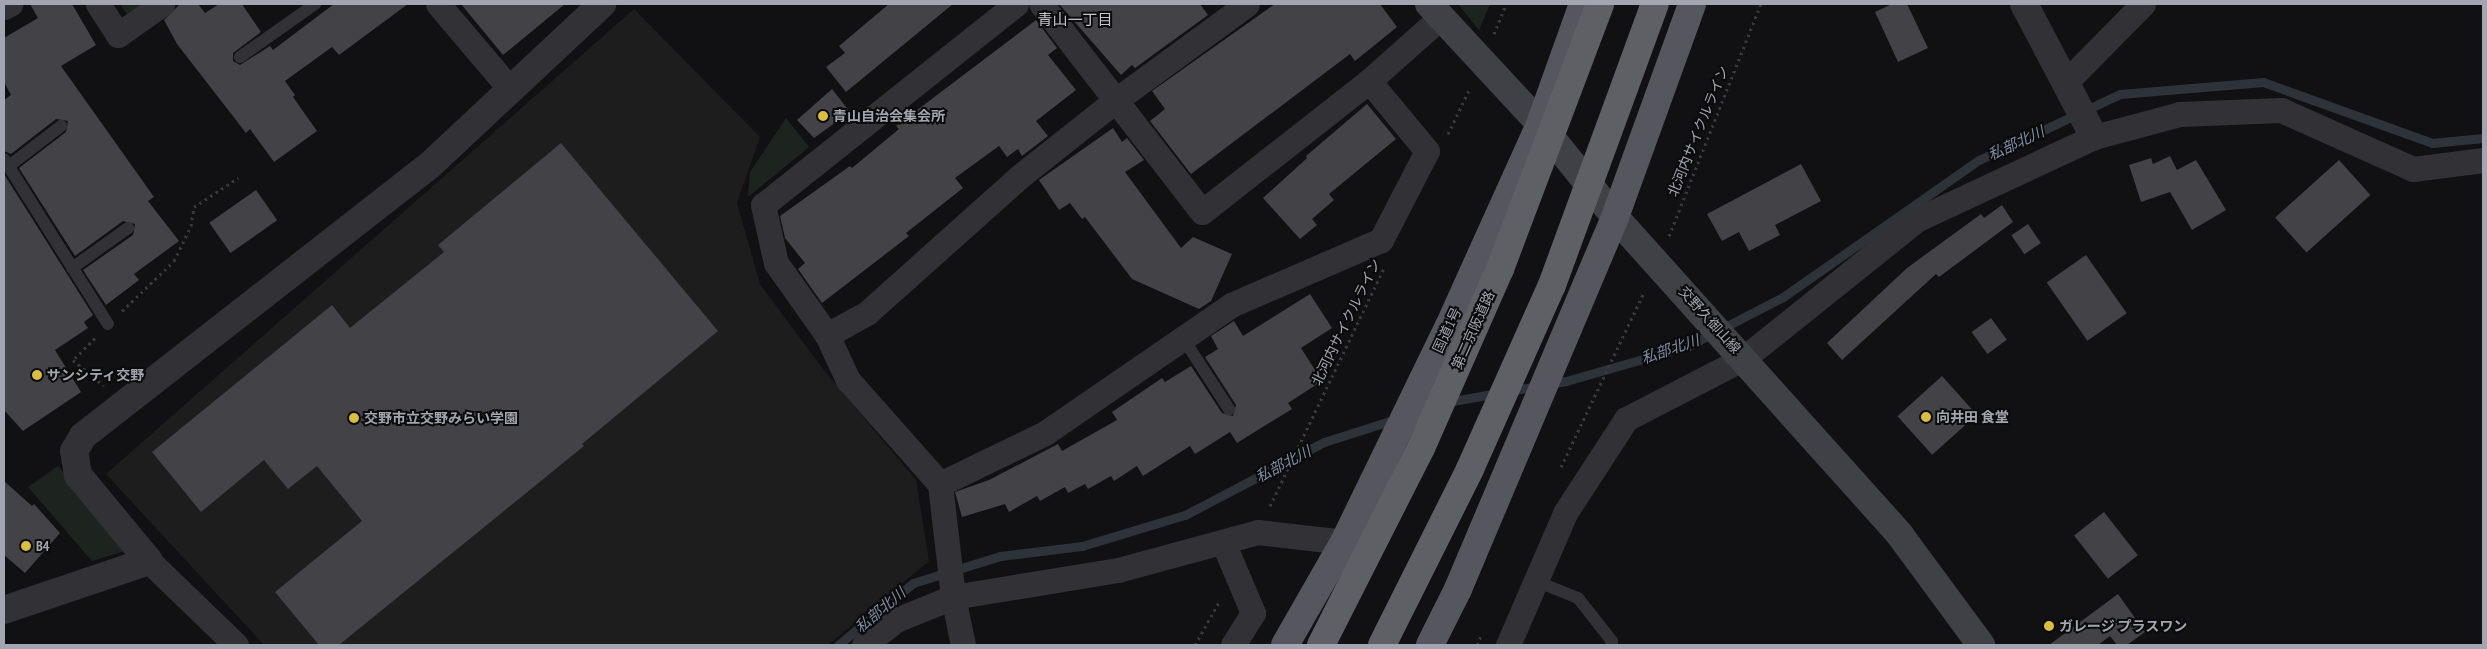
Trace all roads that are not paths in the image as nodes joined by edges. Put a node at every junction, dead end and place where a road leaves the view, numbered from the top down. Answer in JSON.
{"nodes":[{"id":1,"x":10,"y":4,"type":"edge"},
{"id":2,"x":98,"y":4,"type":"edge"},
{"id":3,"x":162,"y":4,"type":"edge"},
{"id":4,"x":315,"y":4,"type":"edge"},
{"id":5,"x":438,"y":4,"type":"edge"},
{"id":6,"x":602,"y":4,"type":"edge"},
{"id":7,"x":1016,"y":4,"type":"edge"},
{"id":8,"x":1041,"y":4,"type":"edge"},
{"id":9,"x":1247,"y":4,"type":"edge"},
{"id":10,"x":1583,"y":4,"type":"edge"},
{"id":11,"x":1600,"y":4,"type":"edge"},
{"id":12,"x":1655,"y":4,"type":"edge"},
{"id":13,"x":1692,"y":4,"type":"edge"},
{"id":14,"x":2024,"y":4,"type":"edge"},
{"id":15,"x":2143,"y":4,"type":"edge"},
{"id":16,"x":4,"y":8,"type":"edge"},
{"id":17,"x":1435,"y":10,"type":"edge"},
{"id":18,"x":240,"y":57,"type":"dead end"},
{"id":19,"x":1369,"y":81,"type":"junction"},
{"id":20,"x":2065,"y":83,"type":"junction"},
{"id":21,"x":510,"y":89,"type":"junction"},
{"id":22,"x":1116,"y":100,"type":"junction"},
{"id":23,"x":1540,"y":124,"type":"junction"},
{"id":24,"x":61,"y":126,"type":"dead end"},
{"id":25,"x":2094,"y":137,"type":"junction"},
{"id":26,"x":2483,"y":160,"type":"edge"},
{"id":27,"x":6,"y":163,"type":"edge"},
{"id":28,"x":1615,"y":217,"type":"junction"},
{"id":29,"x":128,"y":228,"type":"dead end"},
{"id":30,"x":72,"y":268,"type":"junction"},
{"id":31,"x":108,"y":324,"type":"road end"},
{"id":32,"x":827,"y":335,"type":"junction"},
{"id":33,"x":1184,"y":338,"type":"junction"},
{"id":34,"x":1744,"y":358,"type":"junction"},
{"id":35,"x":1229,"y":409,"type":"dead end"},
{"id":36,"x":940,"y":484,"type":"junction"},
{"id":37,"x":1223,"y":542,"type":"junction"},
{"id":38,"x":1344,"y":542,"type":"junction"},
{"id":39,"x":149,"y":561,"type":"junction"},
{"id":40,"x":1538,"y":582,"type":"junction"},
{"id":41,"x":1458,"y":589,"type":"junction"},
{"id":42,"x":953,"y":597,"type":"junction"},
{"id":43,"x":4,"y":610,"type":"edge"},
{"id":44,"x":236,"y":645,"type":"edge"},
{"id":45,"x":864,"y":645,"type":"edge"},
{"id":46,"x":963,"y":645,"type":"edge"},
{"id":47,"x":1234,"y":645,"type":"edge"},
{"id":48,"x":1285,"y":645,"type":"edge"},
{"id":49,"x":1321,"y":645,"type":"edge"},
{"id":50,"x":1382,"y":645,"type":"edge"},
{"id":51,"x":1430,"y":645,"type":"edge"},
{"id":52,"x":1440,"y":645,"type":"edge"},
{"id":53,"x":1508,"y":645,"type":"edge"},
{"id":54,"x":1610,"y":645,"type":"edge"},
{"id":55,"x":1981,"y":645,"type":"edge"}],
"edges":[{"from":1,"to":16,"type":"street"},
{"from":2,"to":3,"type":"street"},
{"from":4,"to":18,"type":"lane"},
{"from":5,"to":21,"type":"street"},
{"from":6,"to":21,"type":"street"},
{"from":7,"to":32,"type":"street"},
{"from":8,"to":22,"type":"street"},
{"from":9,"to":22,"type":"street"},
{"from":10,"to":23,"type":"highway","name":"国道1号"},
{"from":11,"to":49,"type":"highway","name":"第二京阪道路","bridge":true},
{"from":12,"to":50,"type":"highway","bridge":true},
{"from":13,"to":28,"type":"highway"},
{"from":14,"to":20,"type":"street"},
{"from":15,"to":20,"type":"street"},
{"from":17,"to":19,"type":"street"},
{"from":17,"to":23,"type":"main road","name":"交野久御山線"},
{"from":19,"to":22,"type":"street"},
{"from":19,"to":33,"type":"street"},
{"from":20,"to":25,"type":"street"},
{"from":21,"to":39,"type":"street"},
{"from":22,"to":32,"type":"street"},
{"from":23,"to":28,"type":"main road","name":"交野久御山線"},
{"from":23,"to":38,"type":"highway","name":"国道1号"},
{"from":24,"to":27,"type":"lane"},
{"from":25,"to":26,"type":"street"},
{"from":25,"to":34,"type":"street"},
{"from":27,"to":30,"type":"lane"},
{"from":28,"to":34,"type":"main road","name":"交野久御山線"},
{"from":28,"to":41,"type":"highway"},
{"from":29,"to":30,"type":"lane"},
{"from":30,"to":31,"type":"lane"},
{"from":32,"to":36,"type":"street"},
{"from":33,"to":35,"type":"lane"},
{"from":33,"to":36,"type":"street"},
{"from":34,"to":40,"type":"street"},
{"from":34,"to":55,"type":"main road","name":"交野久御山線"},
{"from":36,"to":42,"type":"street"},
{"from":37,"to":38,"type":"street"},
{"from":37,"to":42,"type":"street"},
{"from":37,"to":47,"type":"street"},
{"from":38,"to":48,"type":"highway","name":"国道1号"},
{"from":39,"to":43,"type":"street"},
{"from":39,"to":44,"type":"street"},
{"from":40,"to":53,"type":"street"},
{"from":40,"to":54,"type":"lane"},
{"from":41,"to":51,"type":"highway"},
{"from":41,"to":52,"type":"street"},
{"from":42,"to":45,"type":"street"},
{"from":42,"to":46,"type":"street"}]}
